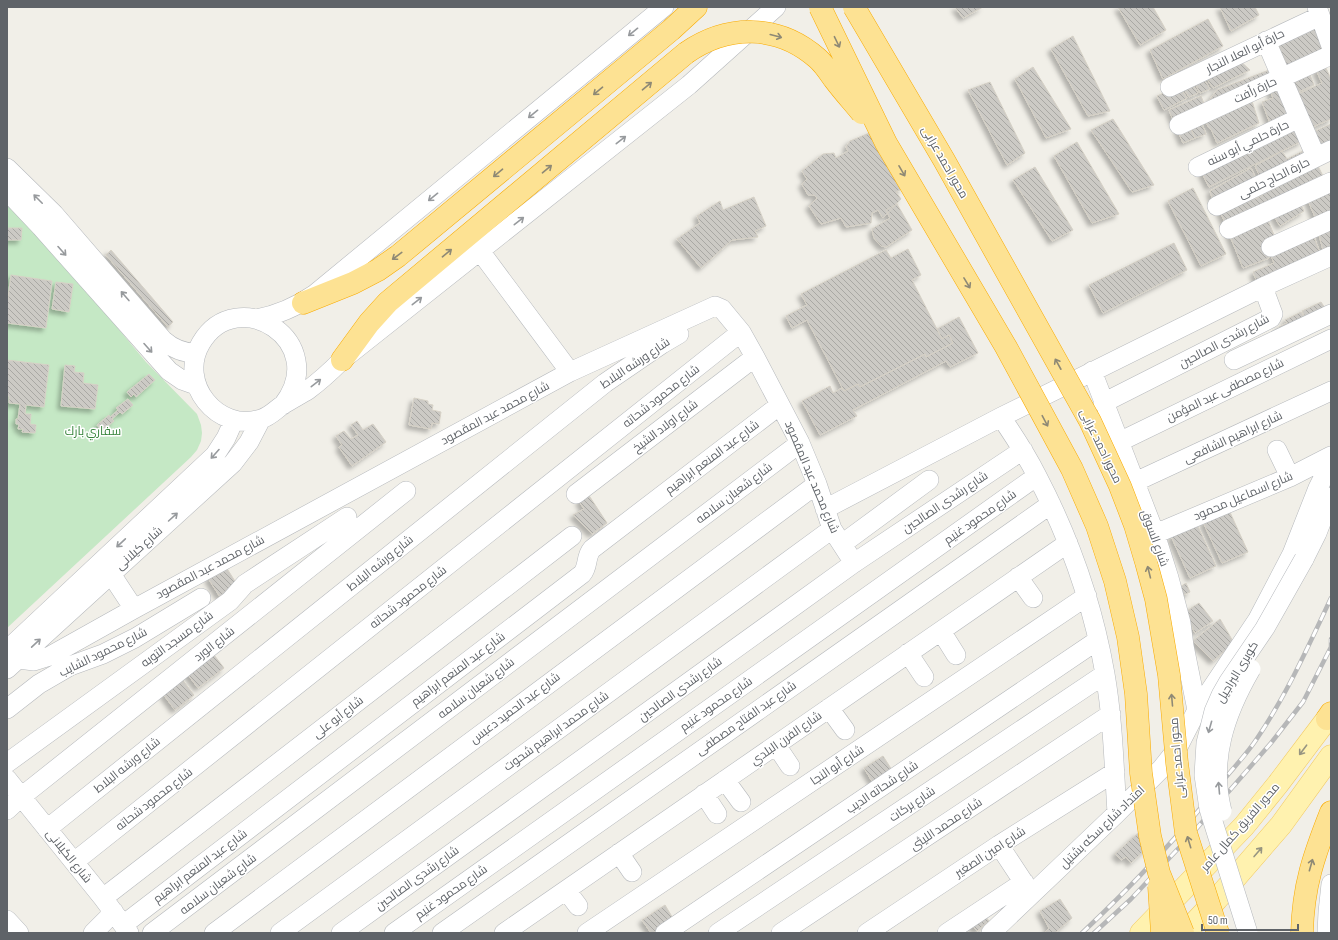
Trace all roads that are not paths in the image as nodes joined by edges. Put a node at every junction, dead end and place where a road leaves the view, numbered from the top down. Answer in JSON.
{"nodes":[{"id":1,"x":664,"y":7,"type":"edge"},
{"id":2,"x":696,"y":7,"type":"edge"},
{"id":3,"x":776,"y":7,"type":"edge"},
{"id":4,"x":820,"y":7,"type":"edge"},
{"id":5,"x":854,"y":7,"type":"edge"},
{"id":6,"x":867,"y":7,"type":"edge"},
{"id":7,"x":1325,"y":9,"type":"edge"},
{"id":8,"x":1266,"y":41,"type":"junction"},
{"id":9,"x":1331,"y":46,"type":"edge"},
{"id":10,"x":1331,"y":55,"type":"edge"},
{"id":11,"x":888,"y":67,"type":"junction"},
{"id":12,"x":1282,"y":77,"type":"junction"},
{"id":13,"x":1170,"y":87,"type":"dead end"},
{"id":14,"x":1299,"y":118,"type":"junction"},
{"id":15,"x":1179,"y":125,"type":"dead end"},
{"id":16,"x":886,"y":144,"type":"junction"},
{"id":17,"x":1323,"y":154,"type":"edge"},
{"id":18,"x":1198,"y":167,"type":"dead end"},
{"id":19,"x":7,"y":168,"type":"edge"},
{"id":20,"x":1331,"y":182,"type":"edge"},
{"id":21,"x":7,"y":191,"type":"edge"},
{"id":22,"x":1217,"y":206,"type":"dead end"},
{"id":23,"x":1331,"y":220,"type":"edge"},
{"id":24,"x":47,"y":221,"type":"junction"},
{"id":25,"x":1229,"y":229,"type":"dead end"},
{"id":26,"x":1271,"y":247,"type":"dead end"},
{"id":27,"x":480,"y":251,"type":"junction"},
{"id":28,"x":1331,"y":256,"type":"edge"},
{"id":29,"x":1263,"y":287,"type":"junction"},
{"id":30,"x":303,"y":303,"type":"junction"},
{"id":31,"x":722,"y":309,"type":"junction"},
{"id":32,"x":1331,"y":314,"type":"edge"},
{"id":33,"x":256,"y":319,"type":"junction"},
{"id":34,"x":741,"y":332,"type":"junction"},
{"id":35,"x":1331,"y":339,"type":"edge"},
{"id":36,"x":196,"y":353,"type":"junction"},
{"id":37,"x":755,"y":357,"type":"junction"},
{"id":38,"x":342,"y":360,"type":"junction"},
{"id":39,"x":1234,"y":360,"type":"dead end"},
{"id":40,"x":1092,"y":371,"type":"junction"},
{"id":41,"x":570,"y":372,"type":"junction"},
{"id":42,"x":196,"y":385,"type":"junction"},
{"id":43,"x":1331,"y":392,"type":"edge"},
{"id":44,"x":1104,"y":403,"type":"junction"},
{"id":45,"x":284,"y":405,"type":"junction"},
{"id":46,"x":780,"y":405,"type":"junction"},
{"id":47,"x":1001,"y":417,"type":"junction"},
{"id":48,"x":261,"y":419,"type":"junction"},
{"id":49,"x":234,"y":420,"type":"junction"},
{"id":50,"x":1119,"y":442,"type":"junction"},
{"id":51,"x":800,"y":443,"type":"junction"},
{"id":52,"x":1023,"y":450,"type":"junction"},
{"id":53,"x":1277,"y":450,"type":"dead end"},
{"id":54,"x":1331,"y":456,"type":"edge"},
{"id":55,"x":1331,"y":466,"type":"edge"},
{"id":56,"x":1037,"y":476,"type":"junction"},
{"id":57,"x":1290,"y":477,"type":"junction"},
{"id":58,"x":929,"y":480,"type":"dead end"},
{"id":59,"x":1135,"y":482,"type":"junction"},
{"id":60,"x":817,"y":484,"type":"junction"},
{"id":61,"x":406,"y":491,"type":"dead end"},
{"id":62,"x":576,"y":494,"type":"dead end"},
{"id":63,"x":1331,"y":497,"type":"edge"},
{"id":64,"x":1051,"y":504,"type":"junction"},
{"id":65,"x":826,"y":509,"type":"junction"},
{"id":66,"x":347,"y":518,"type":"dead end"},
{"id":67,"x":832,"y":529,"type":"junction"},
{"id":68,"x":1331,"y":530,"type":"edge"},
{"id":69,"x":1155,"y":534,"type":"junction"},
{"id":70,"x":572,"y":536,"type":"dead end"},
{"id":71,"x":1068,"y":542,"type":"junction"},
{"id":72,"x":842,"y":544,"type":"junction"},
{"id":73,"x":1309,"y":562,"type":"junction"},
{"id":74,"x":854,"y":563,"type":"junction"},
{"id":75,"x":111,"y":574,"type":"junction"},
{"id":76,"x":1018,"y":577,"type":"junction"},
{"id":77,"x":1087,"y":596,"type":"junction"},
{"id":78,"x":201,"y":598,"type":"dead end"},
{"id":79,"x":1033,"y":598,"type":"dead end"},
{"id":80,"x":134,"y":609,"type":"junction"},
{"id":81,"x":941,"y":631,"type":"junction"},
{"id":82,"x":1098,"y":640,"type":"junction"},
{"id":83,"x":908,"y":653,"type":"junction"},
{"id":84,"x":956,"y":655,"type":"dead end"},
{"id":85,"x":11,"y":659,"type":"edge"},
{"id":86,"x":1105,"y":674,"type":"junction"},
{"id":87,"x":924,"y":677,"type":"dead end"},
{"id":88,"x":829,"y":708,"type":"junction"},
{"id":89,"x":7,"y":709,"type":"edge"},
{"id":90,"x":1198,"y":710,"type":"junction"},
{"id":91,"x":1111,"y":714,"type":"junction"},
{"id":92,"x":1329,"y":716,"type":"edge"},
{"id":93,"x":845,"y":730,"type":"dead end"},
{"id":94,"x":776,"y":745,"type":"junction"},
{"id":95,"x":1331,"y":756,"type":"edge"},
{"id":96,"x":7,"y":762,"type":"edge"},
{"id":97,"x":790,"y":766,"type":"dead end"},
{"id":98,"x":1114,"y":772,"type":"junction"},
{"id":99,"x":7,"y":779,"type":"edge"},
{"id":100,"x":725,"y":780,"type":"junction"},
{"id":101,"x":704,"y":794,"type":"junction"},
{"id":102,"x":21,"y":797,"type":"junction"},
{"id":103,"x":741,"y":802,"type":"dead end"},
{"id":104,"x":7,"y":810,"type":"edge"},
{"id":105,"x":1117,"y":813,"type":"junction"},
{"id":106,"x":717,"y":814,"type":"dead end"},
{"id":107,"x":1328,"y":820,"type":"edge"},
{"id":108,"x":47,"y":829,"type":"junction"},
{"id":109,"x":999,"y":846,"type":"junction"},
{"id":110,"x":619,"y":853,"type":"junction"},
{"id":111,"x":74,"y":862,"type":"junction"},
{"id":112,"x":632,"y":872,"type":"dead end"},
{"id":113,"x":1159,"y":873,"type":"junction"},
{"id":114,"x":1331,"y":884,"type":"edge"},
{"id":115,"x":1028,"y":888,"type":"junction"},
{"id":116,"x":566,"y":890,"type":"junction"},
{"id":117,"x":578,"y":906,"type":"dead end"},
{"id":118,"x":117,"y":917,"type":"edge"},
{"id":119,"x":7,"y":920,"type":"edge"},
{"id":120,"x":1153,"y":930,"type":"edge"},
{"id":121,"x":512,"y":931,"type":"edge"},
{"id":122,"x":18,"y":933,"type":"edge"},
{"id":123,"x":93,"y":933,"type":"edge"},
{"id":124,"x":152,"y":933,"type":"edge"},
{"id":125,"x":214,"y":933,"type":"edge"},
{"id":126,"x":280,"y":933,"type":"edge"},
{"id":127,"x":341,"y":933,"type":"edge"},
{"id":128,"x":394,"y":933,"type":"edge"},
{"id":129,"x":442,"y":933,"type":"edge"},
{"id":130,"x":587,"y":933,"type":"edge"},
{"id":131,"x":665,"y":933,"type":"edge"},
{"id":132,"x":718,"y":933,"type":"edge"},
{"id":133,"x":781,"y":933,"type":"edge"},
{"id":134,"x":867,"y":933,"type":"edge"},
{"id":135,"x":947,"y":933,"type":"edge"},
{"id":136,"x":992,"y":933,"type":"edge"},
{"id":137,"x":1184,"y":933,"type":"edge"},
{"id":138,"x":1218,"y":933,"type":"edge"},
{"id":139,"x":1248,"y":933,"type":"edge"},
{"id":140,"x":1260,"y":933,"type":"edge"},
{"id":141,"x":1302,"y":933,"type":"edge"},
{"id":142,"x":1327,"y":933,"type":"edge"}],
"edges":[{"from":1,"to":30,"type":"street","one_way":true},
{"from":2,"to":30,"type":"highway","one_way":true},
{"from":27,"to":3,"type":"street","one_way":true},
{"from":4,"to":16,"type":"highway","one_way":true,"bridge":true},
{"from":5,"to":11,"type":"highway","name":"محور احمد عرابى","bridge":true},
{"from":6,"to":11,"type":"highway","bridge":true},
{"from":7,"to":8,"type":"street","name":"حارة أبو العلا النجار"},
{"from":7,"to":9,"type":"street"},
{"from":8,"to":12,"type":"street"},
{"from":8,"to":13,"type":"street","name":"حارة أبو العلا النجار"},
{"from":10,"to":12,"type":"street","name":"حارة رأفت"},
{"from":138,"to":11,"type":"highway","name":"محور احمد عرابى","one_way":true,"bridge":true},
{"from":12,"to":14,"type":"street"},
{"from":12,"to":15,"type":"street","name":"حارة رأفت"},
{"from":14,"to":17,"type":"street"},
{"from":14,"to":18,"type":"street","name":"حارة حلمي أبو سنه"},
{"from":38,"to":16,"type":"highway","one_way":true,"bridge":true},
{"from":16,"to":113,"type":"highway","one_way":true,"bridge":true},
{"from":17,"to":22,"type":"street","name":"حارة الحاج حلمى"},
{"from":24,"to":19,"type":"street","one_way":true},
{"from":20,"to":25,"type":"street"},
{"from":21,"to":24,"type":"street"},
{"from":23,"to":26,"type":"street"},
{"from":36,"to":24,"type":"street","one_way":true},
{"from":24,"to":42,"type":"street","one_way":true},
{"from":38,"to":27,"type":"street","one_way":true},
{"from":27,"to":41,"type":"street"},
{"from":28,"to":29,"type":"street"},
{"from":29,"to":40,"type":"street"},
{"from":29,"to":44,"type":"street","name":"شارع رشدى الصالحين"},
{"from":30,"to":33,"type":"street"},
{"from":31,"to":34,"type":"street","name":"شارع محمد عبد المقصود"},
{"from":31,"to":41,"type":"street","name":"شارع محمد عبد المقصود"},
{"from":31,"to":108,"type":"street","name":"شارع ورشه البلاط"},
{"from":32,"to":39,"type":"street"},
{"from":33,"to":36,"type":"street"},
{"from":33,"to":45,"type":"street"},
{"from":34,"to":37,"type":"street","name":"شارع محمد عبد المقصود"},
{"from":34,"to":111,"type":"street","name":"شارع محمود شحاته"},
{"from":35,"to":50,"type":"street","name":"شارع مصطفى عبد المؤمن"},
{"from":36,"to":42,"type":"street"},
{"from":37,"to":46,"type":"street","name":"شارع محمد عبد المقصود"},
{"from":37,"to":62,"type":"street","name":"شارع اولاد الشيخ"},
{"from":45,"to":38,"type":"street","one_way":true},
{"from":40,"to":44,"type":"street","name":"شارع السوق"},
{"from":40,"to":47,"type":"street"},
{"from":41,"to":80,"type":"street","name":"شارع محمد عبد المقصود"},
{"from":42,"to":49,"type":"street"},
{"from":43,"to":59,"type":"street","name":"شارع ابراهيم الشافعى"},
{"from":44,"to":50,"type":"street","name":"شارع السوق"},
{"from":45,"to":48,"type":"street"},
{"from":46,"to":51,"type":"street","name":"شارع محمد عبد المقصود"},
{"from":46,"to":118,"type":"street","name":"شارع عبد المنعم ابراهيم"},
{"from":47,"to":52,"type":"street"},
{"from":47,"to":65,"type":"street"},
{"from":48,"to":49,"type":"street"},
{"from":75,"to":48,"type":"street","name":"شارع كيلانى","one_way":true},
{"from":49,"to":85,"type":"street","name":"شارع كيلانى","one_way":true},
{"from":50,"to":59,"type":"street","name":"شارع السوق"},
{"from":51,"to":60,"type":"street","name":"شارع محمد عبد المقصود"},
{"from":51,"to":124,"type":"street","name":"شارع شعبان سلامه"},
{"from":52,"to":56,"type":"street"},
{"from":52,"to":74,"type":"street","name":"شارع رشدى الصالحين"},
{"from":53,"to":57,"type":"street"},
{"from":54,"to":57,"type":"street","name":"شارع اسماعيل محمود"},
{"from":55,"to":90,"type":"street","name":"امتداد شارع سكه بشتيل"},
{"from":56,"to":64,"type":"street"},
{"from":56,"to":128,"type":"street","name":"شارع محمود غنيم"},
{"from":57,"to":69,"type":"street","name":"شارع اسماعيل محمود"},
{"from":58,"to":72,"type":"street"},
{"from":59,"to":69,"type":"street","name":"شارع السوق"},
{"from":60,"to":65,"type":"street","name":"شارع محمد عبد المقصود"},
{"from":60,"to":125,"type":"street","name":"شارع عبد الحميد دعبس"},
{"from":61,"to":102,"type":"street","name":"شارع الورد"},
{"from":63,"to":73,"type":"street"},
{"from":64,"to":71,"type":"street"},
{"from":64,"to":129,"type":"street","name":"شارع عبد الفتاح مصطفى"},
{"from":65,"to":67,"type":"street","name":"شارع محمد عبد المقصود"},
{"from":66,"to":96,"type":"street","name":"شارع مسجد التوبه"},
{"from":67,"to":72,"type":"street","name":"شارع محمد عبد المقصود"},
{"from":67,"to":126,"type":"street","name":"شارع محمد ابراهيم شحوت"},
{"from":68,"to":73,"type":"street"},
{"from":69,"to":90,"type":"street","name":"شارع السوق"},
{"from":70,"to":118,"type":"street","name":"شارع أبو على"},
{"from":71,"to":76,"type":"street","name":"شارع الفرن البلدي"},
{"from":71,"to":77,"type":"street"},
{"from":72,"to":74,"type":"street","name":"شارع محمد عبد المقصود"},
{"from":73,"to":139,"type":"street","name":"كوبرى البراجيل","one_way":true,"bridge":true},
{"from":140,"to":73,"type":"street","name":"كوبرى البراجيل","one_way":true,"bridge":true},
{"from":74,"to":127,"type":"street","name":"شارع رشدى الصالحين"},
{"from":75,"to":80,"type":"street"},
{"from":85,"to":75,"type":"street","name":"شارع كيلانى","one_way":true},
{"from":76,"to":79,"type":"street"},
{"from":76,"to":81,"type":"street","name":"شارع الفرن البلدي"},
{"from":77,"to":82,"type":"street"},
{"from":77,"to":130,"type":"street","name":"شارع أبو النجا"},
{"from":78,"to":89,"type":"street","name":"شارع محمود الشايب"},
{"from":80,"to":85,"type":"street","name":"شارع محمد عبد المقصود"},
{"from":81,"to":83,"type":"street","name":"شارع الفرن البلدي"},
{"from":81,"to":84,"type":"street"},
{"from":82,"to":86,"type":"street"},
{"from":82,"to":131,"type":"street","name":"شارع شحاته الديب"},
{"from":83,"to":87,"type":"street"},
{"from":83,"to":88,"type":"street","name":"شارع الفرن البلدي"},
{"from":86,"to":91,"type":"street"},
{"from":86,"to":132,"type":"street","name":"شارع بركات"},
{"from":88,"to":93,"type":"street"},
{"from":88,"to":94,"type":"street","name":"شارع الفرن البلدي"},
{"from":90,"to":105,"type":"street","name":"امتداد شارع سكه بشتيل"},
{"from":91,"to":98,"type":"street"},
{"from":91,"to":133,"type":"street","name":"شارع محمد الليثى"},
{"from":92,"to":120,"type":"main road","name":"محور الفريق كمال عامر","one_way":true},
{"from":94,"to":97,"type":"street"},
{"from":94,"to":100,"type":"street","name":"شارع الفرن البلدي"},
{"from":137,"to":95,"type":"main road","one_way":true},
{"from":98,"to":105,"type":"street"},
{"from":98,"to":109,"type":"street","name":"شارع امين الصغير"},
{"from":99,"to":102,"type":"street","name":"شارع الكيلانى"},
{"from":100,"to":101,"type":"street","name":"شارع الفرن البلدي"},
{"from":100,"to":103,"type":"street"},
{"from":101,"to":106,"type":"street"},
{"from":101,"to":110,"type":"street","name":"شارع الفرن البلدي"},
{"from":102,"to":104,"type":"street","name":"شارع الورد"},
{"from":102,"to":108,"type":"street","name":"شارع الكيلانى"},
{"from":105,"to":115,"type":"street","name":"امتداد شارع سكه بشتيل"},
{"from":141,"to":107,"type":"highway","one_way":true},
{"from":108,"to":111,"type":"street","name":"شارع الكيلانى"},
{"from":109,"to":115,"type":"street"},
{"from":109,"to":134,"type":"street","name":"شارع امين الصغير"},
{"from":110,"to":112,"type":"street"},
{"from":110,"to":116,"type":"street","name":"شارع الفرن البلدي"},
{"from":111,"to":118,"type":"street","name":"شارع الكيلانى"},
{"from":113,"to":120,"type":"highway","bridge":true},
{"from":113,"to":137,"type":"highway","bridge":true},
{"from":114,"to":142,"type":"street"},
{"from":115,"to":135,"type":"street"},
{"from":115,"to":136,"type":"street","name":"امتداد شارع سكه بشتيل"},
{"from":116,"to":117,"type":"street"},
{"from":116,"to":121,"type":"street","name":"شارع الفرن البلدي"},
{"from":118,"to":123,"type":"street"},
{"from":119,"to":122,"type":"street"}]}
